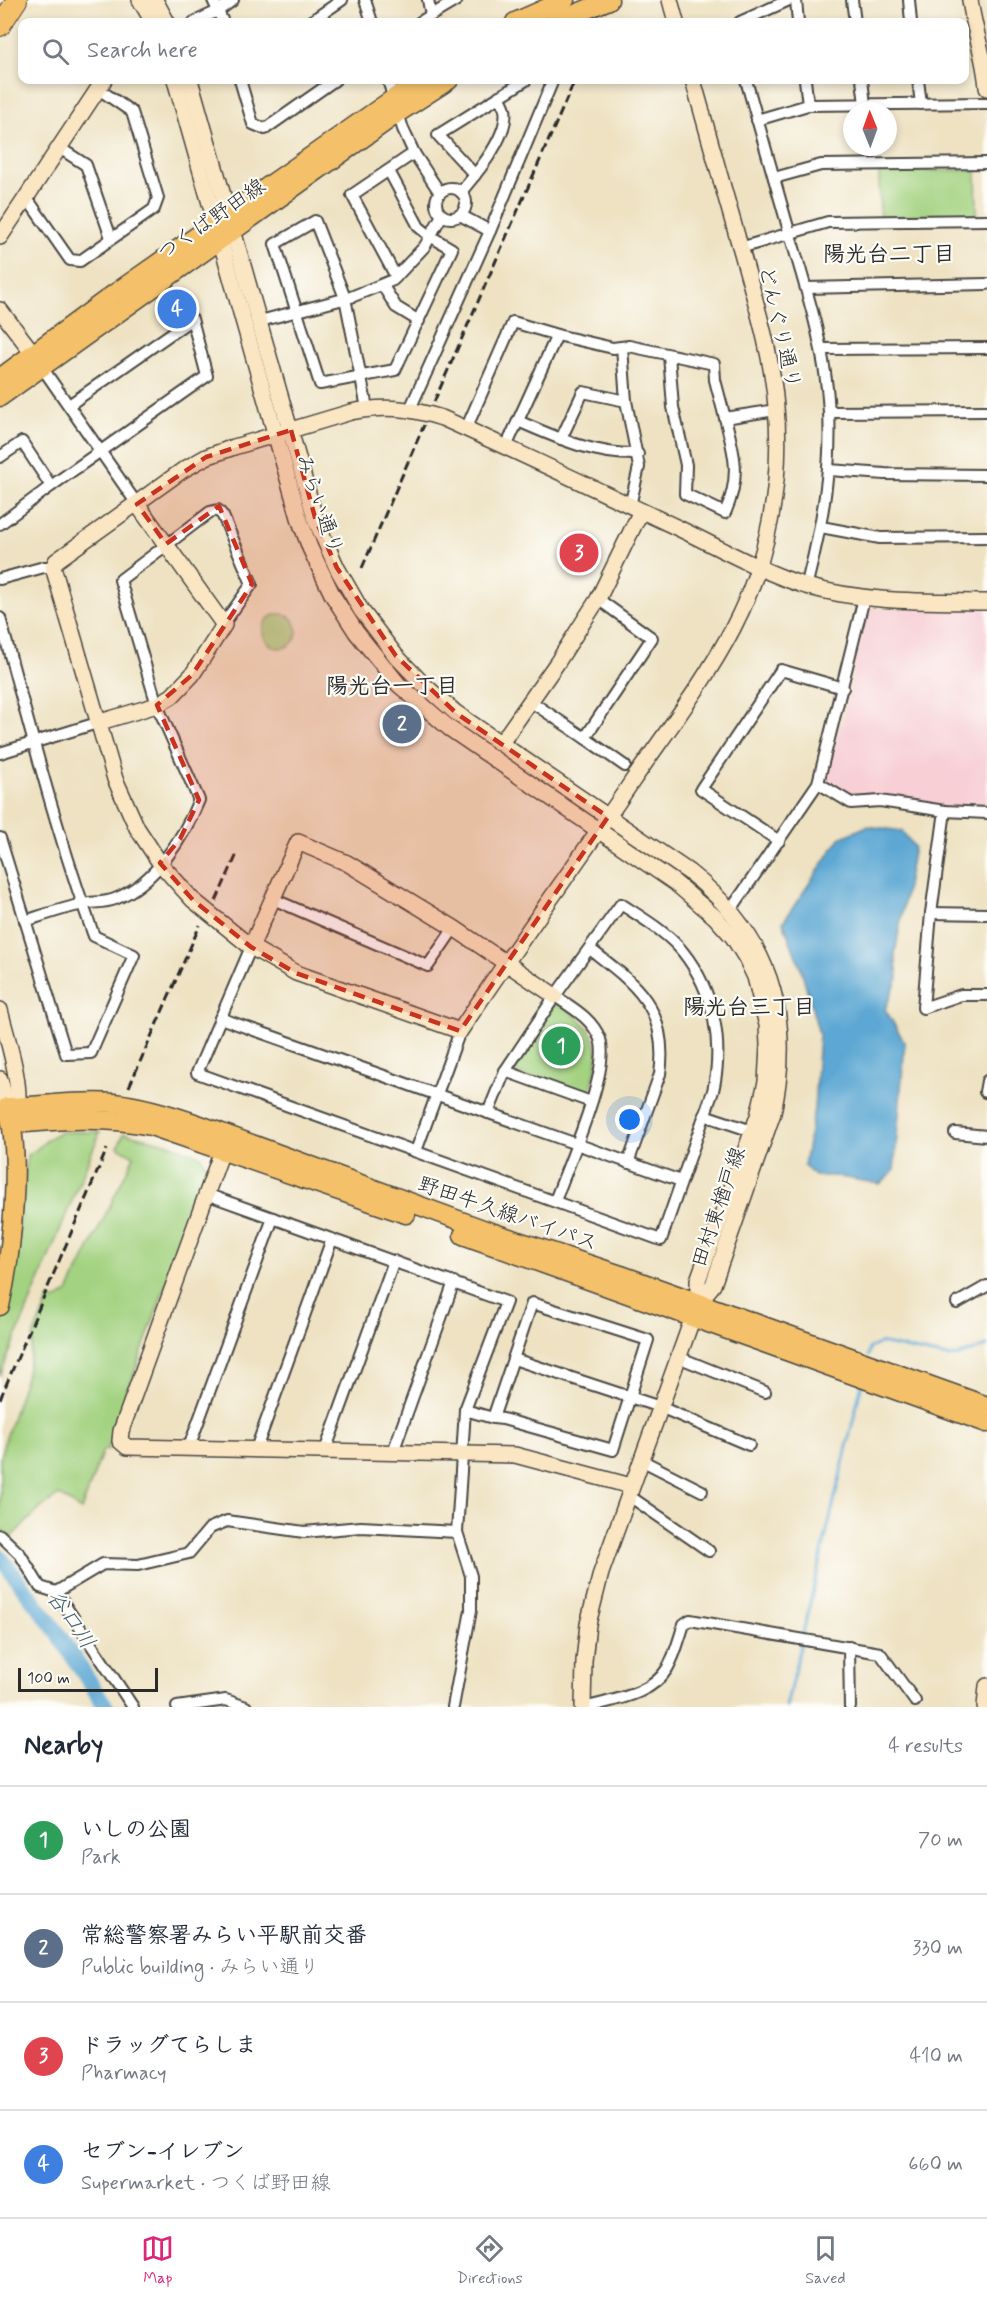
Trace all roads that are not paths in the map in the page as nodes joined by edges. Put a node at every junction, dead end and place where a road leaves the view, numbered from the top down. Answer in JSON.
{"nodes":[{"id":1,"x":17,"y":0,"type":"edge"},
{"id":2,"x":140,"y":0,"type":"edge"},
{"id":3,"x":155,"y":0,"type":"edge"},
{"id":4,"x":213,"y":0,"type":"edge"},
{"id":5,"x":233,"y":0,"type":"edge"},
{"id":6,"x":342,"y":0,"type":"edge"},
{"id":7,"x":365,"y":0,"type":"edge"},
{"id":8,"x":428,"y":0,"type":"edge"},
{"id":9,"x":457,"y":0,"type":"edge"},
{"id":10,"x":565,"y":0,"type":"edge"},
{"id":11,"x":609,"y":0,"type":"edge"},
{"id":12,"x":670,"y":0,"type":"edge"},
{"id":13,"x":789,"y":0,"type":"edge"},
{"id":14,"x":796,"y":0,"type":"edge"},
{"id":15,"x":852,"y":0,"type":"edge"},
{"id":16,"x":909,"y":0,"type":"edge"},
{"id":17,"x":970,"y":0,"type":"edge"},
{"id":18,"x":218,"y":11,"type":"junction"},
{"id":19,"x":431,"y":15,"type":"junction"},
{"id":20,"x":151,"y":18,"type":"edge"},
{"id":21,"x":165,"y":18,"type":"edge"},
{"id":22,"x":203,"y":18,"type":"edge"},
{"id":23,"x":221,"y":18,"type":"edge"},
{"id":24,"x":316,"y":18,"type":"edge"},
{"id":25,"x":371,"y":18,"type":"edge"},
{"id":26,"x":426,"y":18,"type":"edge"},
{"id":27,"x":524,"y":18,"type":"edge"},
{"id":28,"x":566,"y":18,"type":"edge"},
{"id":29,"x":675,"y":18,"type":"edge"},
{"id":30,"x":749,"y":18,"type":"edge"},
{"id":31,"x":798,"y":18,"type":"edge"},
{"id":32,"x":854,"y":18,"type":"edge"},
{"id":33,"x":911,"y":18,"type":"edge"},
{"id":34,"x":0,"y":26,"type":"edge"},
{"id":35,"x":984,"y":51,"type":"edge"},
{"id":36,"x":100,"y":84,"type":"edge"},
{"id":37,"x":176,"y":84,"type":"edge"},
{"id":38,"x":191,"y":84,"type":"edge"},
{"id":39,"x":241,"y":84,"type":"edge"},
{"id":40,"x":329,"y":84,"type":"edge"},
{"id":41,"x":413,"y":84,"type":"edge"},
{"id":42,"x":435,"y":84,"type":"edge"},
{"id":43,"x":519,"y":84,"type":"edge"},
{"id":44,"x":551,"y":84,"type":"edge"},
{"id":45,"x":694,"y":84,"type":"edge"},
{"id":46,"x":747,"y":84,"type":"edge"},
{"id":47,"x":805,"y":84,"type":"edge"},
{"id":48,"x":862,"y":84,"type":"edge"},
{"id":49,"x":918,"y":84,"type":"edge"},
{"id":50,"x":987,"y":88,"type":"edge"},
{"id":51,"x":393,"y":96,"type":"edge"},
{"id":52,"x":499,"y":96,"type":"junction"},
{"id":53,"x":865,"y":102,"type":"edge"},
{"id":54,"x":987,"y":103,"type":"edge"},
{"id":55,"x":843,"y":104,"type":"edge"},
{"id":56,"x":897,"y":104,"type":"edge"},
{"id":57,"x":921,"y":104,"type":"junction"},
{"id":58,"x":808,"y":105,"type":"junction"},
{"id":59,"x":758,"y":120,"type":"junction"},
{"id":60,"x":58,"y":147,"type":"junction"},
{"id":61,"x":414,"y":153,"type":"junction"},
{"id":62,"x":987,"y":162,"type":"edge"},
{"id":63,"x":389,"y":171,"type":"junction"},
{"id":64,"x":475,"y":176,"type":"junction"},
{"id":65,"x":774,"y":178,"type":"junction"},
{"id":66,"x":460,"y":192,"type":"junction"},
{"id":67,"x":440,"y":193,"type":"junction"},
{"id":68,"x":23,"y":201,"type":"junction"},
{"id":69,"x":442,"y":215,"type":"junction"},
{"id":70,"x":460,"y":215,"type":"junction"},
{"id":71,"x":987,"y":220,"type":"edge"},
{"id":72,"x":225,"y":227,"type":"junction"},
{"id":73,"x":490,"y":231,"type":"junction"},
{"id":74,"x":790,"y":233,"type":"junction"},
{"id":75,"x":430,"y":236,"type":"junction"},
{"id":76,"x":0,"y":237,"type":"edge"},
{"id":77,"x":111,"y":238,"type":"junction"},
{"id":78,"x":740,"y":248,"type":"junction"},
{"id":79,"x":396,"y":278,"type":"junction"},
{"id":80,"x":987,"y":284,"type":"edge"},
{"id":81,"x":383,"y":286,"type":"junction"},
{"id":82,"x":806,"y":288,"type":"junction"},
{"id":83,"x":345,"y":298,"type":"junction"},
{"id":84,"x":0,"y":310,"type":"edge"},
{"id":85,"x":297,"y":311,"type":"junction"},
{"id":86,"x":260,"y":321,"type":"junction"},
{"id":87,"x":419,"y":321,"type":"junction"},
{"id":88,"x":557,"y":335,"type":"junction"},
{"id":89,"x":622,"y":347,"type":"junction"},
{"id":90,"x":987,"y":348,"type":"edge"},
{"id":91,"x":822,"y":350,"type":"junction"},
{"id":92,"x":669,"y":355,"type":"junction"},
{"id":93,"x":37,"y":360,"type":"junction"},
{"id":94,"x":360,"y":375,"type":"junction"},
{"id":95,"x":0,"y":378,"type":"edge"},
{"id":96,"x":0,"y":397,"type":"edge"},
{"id":97,"x":626,"y":401,"type":"junction"},
{"id":98,"x":69,"y":405,"type":"junction"},
{"id":99,"x":367,"y":408,"type":"junction"},
{"id":100,"x":410,"y":409,"type":"junction"},
{"id":101,"x":776,"y":410,"type":"junction"},
{"id":102,"x":987,"y":411,"type":"edge"},
{"id":103,"x":829,"y":412,"type":"junction"},
{"id":104,"x":725,"y":418,"type":"junction"},
{"id":105,"x":518,"y":421,"type":"junction"},
{"id":106,"x":466,"y":429,"type":"junction"},
{"id":107,"x":291,"y":430,"type":"junction"},
{"id":108,"x":275,"y":434,"type":"junction"},
{"id":109,"x":561,"y":439,"type":"junction"},
{"id":110,"x":506,"y":447,"type":"junction"},
{"id":111,"x":101,"y":452,"type":"junction"},
{"id":112,"x":638,"y":454,"type":"junction"},
{"id":113,"x":0,"y":458,"type":"edge"},
{"id":114,"x":829,"y":470,"type":"junction"},
{"id":115,"x":987,"y":475,"type":"edge"},
{"id":116,"x":51,"y":486,"type":"junction"},
{"id":117,"x":137,"y":504,"type":"junction"},
{"id":118,"x":636,"y":508,"type":"junction"},
{"id":119,"x":0,"y":524,"type":"edge"},
{"id":120,"x":821,"y":528,"type":"junction"},
{"id":121,"x":987,"y":537,"type":"edge"},
{"id":122,"x":166,"y":544,"type":"junction"},
{"id":123,"x":758,"y":566,"type":"junction"},
{"id":124,"x":53,"y":567,"type":"junction"},
{"id":125,"x":0,"y":579,"type":"edge"},
{"id":126,"x":808,"y":579,"type":"dead end"},
{"id":127,"x":864,"y":598,"type":"junction"},
{"id":128,"x":598,"y":599,"type":"junction"},
{"id":129,"x":987,"y":603,"type":"edge"},
{"id":130,"x":0,"y":618,"type":"edge"},
{"id":131,"x":224,"y":623,"type":"junction"},
{"id":132,"x":843,"y":688,"type":"junction"},
{"id":133,"x":530,"y":701,"type":"junction"},
{"id":134,"x":157,"y":705,"type":"junction"},
{"id":135,"x":97,"y":723,"type":"junction"},
{"id":136,"x":585,"y":738,"type":"junction"},
{"id":137,"x":34,"y":742,"type":"junction"},
{"id":138,"x":501,"y":743,"type":"junction"},
{"id":139,"x":0,"y":753,"type":"edge"},
{"id":140,"x":625,"y":766,"type":"dead end"},
{"id":141,"x":818,"y":783,"type":"junction"},
{"id":142,"x":945,"y":811,"type":"junction"},
{"id":143,"x":987,"y":813,"type":"edge"},
{"id":144,"x":608,"y":817,"type":"junction"},
{"id":145,"x":598,"y":830,"type":"junction"},
{"id":146,"x":0,"y":838,"type":"edge"},
{"id":147,"x":779,"y":841,"type":"junction"},
{"id":148,"x":160,"y":863,"type":"junction"},
{"id":149,"x":273,"y":899,"type":"junction"},
{"id":150,"x":82,"y":904,"type":"junction"},
{"id":151,"x":730,"y":911,"type":"junction"},
{"id":152,"x":931,"y":913,"type":"junction"},
{"id":153,"x":987,"y":914,"type":"edge"},
{"id":154,"x":25,"y":921,"type":"junction"},
{"id":155,"x":454,"y":928,"type":"junction"},
{"id":156,"x":251,"y":947,"type":"junction"},
{"id":157,"x":590,"y":949,"type":"junction"},
{"id":158,"x":506,"y":962,"type":"junction"},
{"id":159,"x":987,"y":995,"type":"edge"},
{"id":160,"x":555,"y":996,"type":"junction"},
{"id":161,"x":0,"y":1010,"type":"edge"},
{"id":162,"x":220,"y":1018,"type":"junction"},
{"id":163,"x":460,"y":1031,"type":"junction"},
{"id":164,"x":506,"y":1071,"type":"junction"},
{"id":165,"x":0,"y":1079,"type":"edge"},
{"id":166,"x":987,"y":1081,"type":"edge"},
{"id":167,"x":987,"y":1092,"type":"edge"},
{"id":168,"x":437,"y":1094,"type":"junction"},
{"id":169,"x":591,"y":1102,"type":"junction"},
{"id":170,"x":488,"y":1113,"type":"junction"},
{"id":171,"x":10,"y":1115,"type":"edge"},
{"id":172,"x":704,"y":1115,"type":"junction"},
{"id":173,"x":752,"y":1131,"type":"junction"},
{"id":174,"x":956,"y":1133,"type":"dead end"},
{"id":175,"x":987,"y":1136,"type":"edge"},
{"id":176,"x":225,"y":1143,"type":"junction"},
{"id":177,"x":576,"y":1144,"type":"junction"},
{"id":178,"x":416,"y":1151,"type":"junction"},
{"id":179,"x":628,"y":1163,"type":"junction"},
{"id":180,"x":681,"y":1181,"type":"junction"},
{"id":181,"x":206,"y":1194,"type":"junction"},
{"id":182,"x":555,"y":1201,"type":"junction"},
{"id":183,"x":273,"y":1218,"type":"junction"},
{"id":184,"x":332,"y":1239,"type":"junction"},
{"id":185,"x":394,"y":1261,"type":"junction"},
{"id":186,"x":454,"y":1282,"type":"junction"},
{"id":187,"x":987,"y":1286,"type":"edge"},
{"id":188,"x":1,"y":1301,"type":"edge"},
{"id":189,"x":957,"y":1303,"type":"dead end"},
{"id":190,"x":695,"y":1310,"type":"junction"},
{"id":191,"x":678,"y":1357,"type":"junction"},
{"id":192,"x":514,"y":1359,"type":"junction"},
{"id":193,"x":870,"y":1373,"type":"junction"},
{"id":194,"x":765,"y":1392,"type":"dead end"},
{"id":195,"x":629,"y":1397,"type":"junction"},
{"id":196,"x":987,"y":1406,"type":"edge"},
{"id":197,"x":660,"y":1407,"type":"junction"},
{"id":198,"x":465,"y":1410,"type":"junction"},
{"id":199,"x":493,"y":1418,"type":"junction"},
{"id":200,"x":987,"y":1423,"type":"edge"},
{"id":201,"x":749,"y":1445,"type":"dead end"},
{"id":202,"x":189,"y":1447,"type":"junction"},
{"id":203,"x":256,"y":1449,"type":"junction"},
{"id":204,"x":325,"y":1451,"type":"junction"},
{"id":205,"x":393,"y":1452,"type":"junction"},
{"id":206,"x":461,"y":1453,"type":"junction"},
{"id":207,"x":641,"y":1460,"type":"junction"},
{"id":208,"x":630,"y":1491,"type":"junction"},
{"id":209,"x":702,"y":1491,"type":"dead end"},
{"id":210,"x":457,"y":1532,"type":"junction"},
{"id":211,"x":0,"y":1535,"type":"edge"},
{"id":212,"x":710,"y":1551,"type":"dead end"},
{"id":213,"x":56,"y":1592,"type":"junction"},
{"id":214,"x":849,"y":1647,"type":"junction"},
{"id":215,"x":987,"y":1686,"type":"edge"},
{"id":216,"x":915,"y":1701,"type":"dead end"},
{"id":217,"x":133,"y":1707,"type":"edge"},
{"id":218,"x":177,"y":1707,"type":"edge"},
{"id":219,"x":246,"y":1707,"type":"edge"},
{"id":220,"x":453,"y":1707,"type":"edge"},
{"id":221,"x":586,"y":1707,"type":"edge"},
{"id":222,"x":850,"y":1707,"type":"edge"},
{"id":223,"x":985,"y":1707,"type":"edge"}],
"edges":[{"from":1,"to":34,"type":"highway"},
{"from":2,"to":20,"type":"street"},
{"from":3,"to":21,"type":"street"},
{"from":4,"to":18,"type":"street"},
{"from":5,"to":18,"type":"street"},
{"from":6,"to":24,"type":"street"},
{"from":7,"to":25,"type":"street"},
{"from":8,"to":19,"type":"street"},
{"from":9,"to":19,"type":"street"},
{"from":10,"to":27,"type":"main road"},
{"from":11,"to":28,"type":"main road"},
{"from":12,"to":29,"type":"street"},
{"from":13,"to":30,"type":"street"},
{"from":14,"to":31,"type":"street"},
{"from":15,"to":32,"type":"street"},
{"from":16,"to":33,"type":"street"},
{"from":17,"to":35,"type":"street"},
{"from":18,"to":22,"type":"street"},
{"from":18,"to":23,"type":"street"},
{"from":19,"to":26,"type":"street"},
{"from":35,"to":50,"type":"street"},
{"from":36,"to":60,"type":"street"},
{"from":36,"to":77,"type":"street"},
{"from":37,"to":72,"type":"street","name":"みらい通り"},
{"from":38,"to":72,"type":"street","name":"みらい通り"},
{"from":39,"to":40,"type":"street"},
{"from":41,"to":51,"type":"main road","name":"つくば野田線"},
{"from":42,"to":51,"type":"main road","name":"つくば野田線"},
{"from":43,"to":52,"type":"street"},
{"from":44,"to":73,"type":"street"},
{"from":45,"to":78,"type":"street","name":"どんぐり通り"},
{"from":46,"to":59,"type":"street"},
{"from":47,"to":58,"type":"street"},
{"from":48,"to":53,"type":"street"},
{"from":49,"to":57,"type":"street"},
{"from":51,"to":61,"type":"street"},
{"from":51,"to":72,"type":"main road","name":"つくば野田線"},
{"from":52,"to":64,"type":"street"},
{"from":52,"to":64,"type":"street"},
{"from":54,"to":57,"type":"street"},
{"from":55,"to":58,"type":"street"},
{"from":56,"to":57,"type":"street"},
{"from":58,"to":59,"type":"street"},
{"from":59,"to":65,"type":"street"},
{"from":60,"to":68,"type":"street"},
{"from":60,"to":77,"type":"street"},
{"from":61,"to":63,"type":"street"},
{"from":61,"to":67,"type":"street"},
{"from":62,"to":65,"type":"street"},
{"from":63,"to":75,"type":"street"},
{"from":63,"to":79,"type":"street"},
{"from":64,"to":66,"type":"street"},
{"from":65,"to":74,"type":"street"},
{"from":66,"to":67,"type":"street"},
{"from":66,"to":70,"type":"street"},
{"from":67,"to":69,"type":"street"},
{"from":68,"to":76,"type":"street"},
{"from":68,"to":77,"type":"street"},
{"from":69,"to":70,"type":"street"},
{"from":69,"to":75,"type":"street"},
{"from":70,"to":73,"type":"street"},
{"from":71,"to":74,"type":"street"},
{"from":72,"to":86,"type":"street","name":"みらい通り"},
{"from":72,"to":93,"type":"main road","name":"つくば野田線"},
{"from":72,"to":108,"type":"street","name":"みらい通り"},
{"from":73,"to":100,"type":"street"},
{"from":74,"to":78,"type":"street"},
{"from":74,"to":82,"type":"street"},
{"from":75,"to":79,"type":"street"},
{"from":75,"to":87,"type":"street"},
{"from":78,"to":101,"type":"street","name":"どんぐり通り"},
{"from":79,"to":81,"type":"street"},
{"from":80,"to":82,"type":"street"},
{"from":81,"to":83,"type":"street"},
{"from":81,"to":87,"type":"street"},
{"from":82,"to":91,"type":"street"},
{"from":83,"to":85,"type":"street"},
{"from":83,"to":85,"type":"street"},
{"from":83,"to":94,"type":"street"},
{"from":84,"to":93,"type":"street"},
{"from":85,"to":86,"type":"street"},
{"from":85,"to":94,"type":"street"},
{"from":86,"to":107,"type":"street","name":"みらい通り"},
{"from":87,"to":94,"type":"street"},
{"from":88,"to":89,"type":"street"},
{"from":88,"to":105,"type":"street"},
{"from":88,"to":106,"type":"street"},
{"from":89,"to":92,"type":"street"},
{"from":89,"to":97,"type":"street"},
{"from":90,"to":91,"type":"street"},
{"from":91,"to":103,"type":"street"},
{"from":92,"to":104,"type":"street"},
{"from":92,"to":104,"type":"street"},
{"from":93,"to":95,"type":"main road","name":"つくば野田線"},
{"from":93,"to":96,"type":"main road","name":"つくば野田線"},
{"from":93,"to":98,"type":"street"},
{"from":94,"to":99,"type":"street"},
{"from":97,"to":109,"type":"street"},
{"from":97,"to":112,"type":"street"},
{"from":98,"to":111,"type":"street"},
{"from":98,"to":111,"type":"street"},
{"from":99,"to":100,"type":"street"},
{"from":99,"to":107,"type":"street"},
{"from":100,"to":106,"type":"street"},
{"from":101,"to":104,"type":"street"},
{"from":101,"to":123,"type":"street","name":"どんぐり通り"},
{"from":102,"to":103,"type":"street"},
{"from":103,"to":114,"type":"street"},
{"from":105,"to":109,"type":"street"},
{"from":105,"to":110,"type":"street"},
{"from":106,"to":110,"type":"street"},
{"from":107,"to":108,"type":"street"},
{"from":107,"to":138,"type":"street","name":"みらい通り"},
{"from":108,"to":117,"type":"street"},
{"from":108,"to":145,"type":"street","name":"みらい通り"},
{"from":109,"to":112,"type":"street"},
{"from":110,"to":118,"type":"street"},
{"from":111,"to":116,"type":"street"},
{"from":111,"to":117,"type":"street"},
{"from":112,"to":118,"type":"street"},
{"from":113,"to":116,"type":"street"},
{"from":114,"to":115,"type":"street"},
{"from":114,"to":120,"type":"street"},
{"from":116,"to":119,"type":"street"},
{"from":117,"to":122,"type":"street"},
{"from":117,"to":124,"type":"street"},
{"from":118,"to":123,"type":"street"},
{"from":118,"to":128,"type":"street"},
{"from":120,"to":121,"type":"street"},
{"from":120,"to":126,"type":"street"},
{"from":122,"to":131,"type":"street"},
{"from":122,"to":131,"type":"street"},
{"from":122,"to":134,"type":"street"},
{"from":123,"to":127,"type":"street"},
{"from":123,"to":144,"type":"street","name":"どんぐり通り"},
{"from":124,"to":125,"type":"street"},
{"from":124,"to":135,"type":"street"},
{"from":127,"to":129,"type":"street"},
{"from":127,"to":132,"type":"street"},
{"from":128,"to":133,"type":"street"},
{"from":128,"to":136,"type":"street"},
{"from":130,"to":137,"type":"street"},
{"from":131,"to":134,"type":"street"},
{"from":132,"to":141,"type":"street"},
{"from":132,"to":147,"type":"street"},
{"from":133,"to":136,"type":"street"},
{"from":133,"to":138,"type":"street"},
{"from":134,"to":135,"type":"street"},
{"from":134,"to":148,"type":"street"},
{"from":135,"to":137,"type":"street"},
{"from":135,"to":148,"type":"street"},
{"from":136,"to":140,"type":"street"},
{"from":137,"to":139,"type":"street"},
{"from":137,"to":150,"type":"street"},
{"from":138,"to":144,"type":"street","name":"みらい通り"},
{"from":141,"to":142,"type":"street"},
{"from":141,"to":147,"type":"street"},
{"from":142,"to":143,"type":"street"},
{"from":142,"to":152,"type":"street"},
{"from":144,"to":145,"type":"street","name":"どんぐり通り"},
{"from":144,"to":151,"type":"street","name":"田村東楢戸線"},
{"from":145,"to":158,"type":"street","name":"どんぐり通り"},
{"from":145,"to":173,"type":"street","name":"田村東楢戸線"},
{"from":146,"to":154,"type":"street"},
{"from":147,"to":151,"type":"street"},
{"from":148,"to":150,"type":"street"},
{"from":148,"to":156,"type":"street"},
{"from":149,"to":155,"type":"street"},
{"from":149,"to":155,"type":"street"},
{"from":149,"to":156,"type":"street"},
{"from":150,"to":154,"type":"street"},
{"from":150,"to":154,"type":"street"},
{"from":151,"to":190,"type":"street","name":"田村東楢戸線"},
{"from":152,"to":153,"type":"street"},
{"from":152,"to":159,"type":"street"},
{"from":155,"to":158,"type":"street"},
{"from":156,"to":162,"type":"street"},
{"from":156,"to":163,"type":"street"},
{"from":157,"to":160,"type":"street"},
{"from":157,"to":172,"type":"street"},
{"from":157,"to":179,"type":"street"},
{"from":158,"to":160,"type":"street"},
{"from":158,"to":163,"type":"street","name":"どんぐり通り"},
{"from":160,"to":164,"type":"street"},
{"from":160,"to":169,"type":"street"},
{"from":161,"to":171,"type":"street"},
{"from":162,"to":168,"type":"street"},
{"from":162,"to":178,"type":"street"},
{"from":163,"to":168,"type":"street"},
{"from":164,"to":169,"type":"street"},
{"from":164,"to":170,"type":"street"},
{"from":165,"to":171,"type":"street"},
{"from":166,"to":167,"type":"street"},
{"from":168,"to":170,"type":"street"},
{"from":168,"to":178,"type":"street"},
{"from":169,"to":177,"type":"street"},
{"from":170,"to":177,"type":"street"},
{"from":171,"to":176,"type":"main road","name":"野田牛久線バイパス"},
{"from":171,"to":188,"type":"main road"},
{"from":172,"to":173,"type":"street"},
{"from":172,"to":180,"type":"street"},
{"from":173,"to":190,"type":"street","name":"田村東楢戸線"},
{"from":174,"to":175,"type":"street"},
{"from":176,"to":181,"type":"street"},
{"from":176,"to":190,"type":"main road","name":"野田牛久線バイパス"},
{"from":177,"to":179,"type":"street"},
{"from":177,"to":182,"type":"street"},
{"from":178,"to":182,"type":"street"},
{"from":179,"to":180,"type":"street"},
{"from":180,"to":182,"type":"street"},
{"from":181,"to":183,"type":"street"},
{"from":181,"to":202,"type":"street"},
{"from":183,"to":184,"type":"street"},
{"from":183,"to":202,"type":"street"},
{"from":184,"to":185,"type":"street"},
{"from":184,"to":203,"type":"street"},
{"from":185,"to":186,"type":"street"},
{"from":185,"to":204,"type":"street"},
{"from":186,"to":198,"type":"street"},
{"from":186,"to":205,"type":"street"},
{"from":187,"to":189,"type":"street"},
{"from":190,"to":191,"type":"street"},
{"from":190,"to":193,"type":"main road","name":"野田牛久線バイパス"},
{"from":191,"to":194,"type":"street"},
{"from":191,"to":197,"type":"street"},
{"from":192,"to":195,"type":"street"},
{"from":192,"to":195,"type":"street"},
{"from":192,"to":199,"type":"street"},
{"from":193,"to":196,"type":"main road","name":"野田牛久線バイパス"},
{"from":193,"to":200,"type":"main road","name":"野田牛久線バイパス"},
{"from":195,"to":197,"type":"street"},
{"from":195,"to":199,"type":"street"},
{"from":197,"to":201,"type":"street"},
{"from":197,"to":207,"type":"street"},
{"from":198,"to":199,"type":"street"},
{"from":198,"to":206,"type":"street"},
{"from":202,"to":203,"type":"street"},
{"from":203,"to":204,"type":"street"},
{"from":204,"to":205,"type":"street"},
{"from":205,"to":206,"type":"street"},
{"from":206,"to":208,"type":"street"},
{"from":206,"to":210,"type":"street"},
{"from":207,"to":208,"type":"street"},
{"from":207,"to":209,"type":"street"},
{"from":208,"to":212,"type":"street"},
{"from":208,"to":221,"type":"street"},
{"from":210,"to":213,"type":"street"},
{"from":210,"to":220,"type":"street"},
{"from":211,"to":213,"type":"street"},
{"from":213,"to":217,"type":"street"},
{"from":214,"to":216,"type":"street"},
{"from":214,"to":221,"type":"street"},
{"from":214,"to":222,"type":"street"},
{"from":215,"to":223,"type":"street"},
{"from":218,"to":219,"type":"street"}]}
